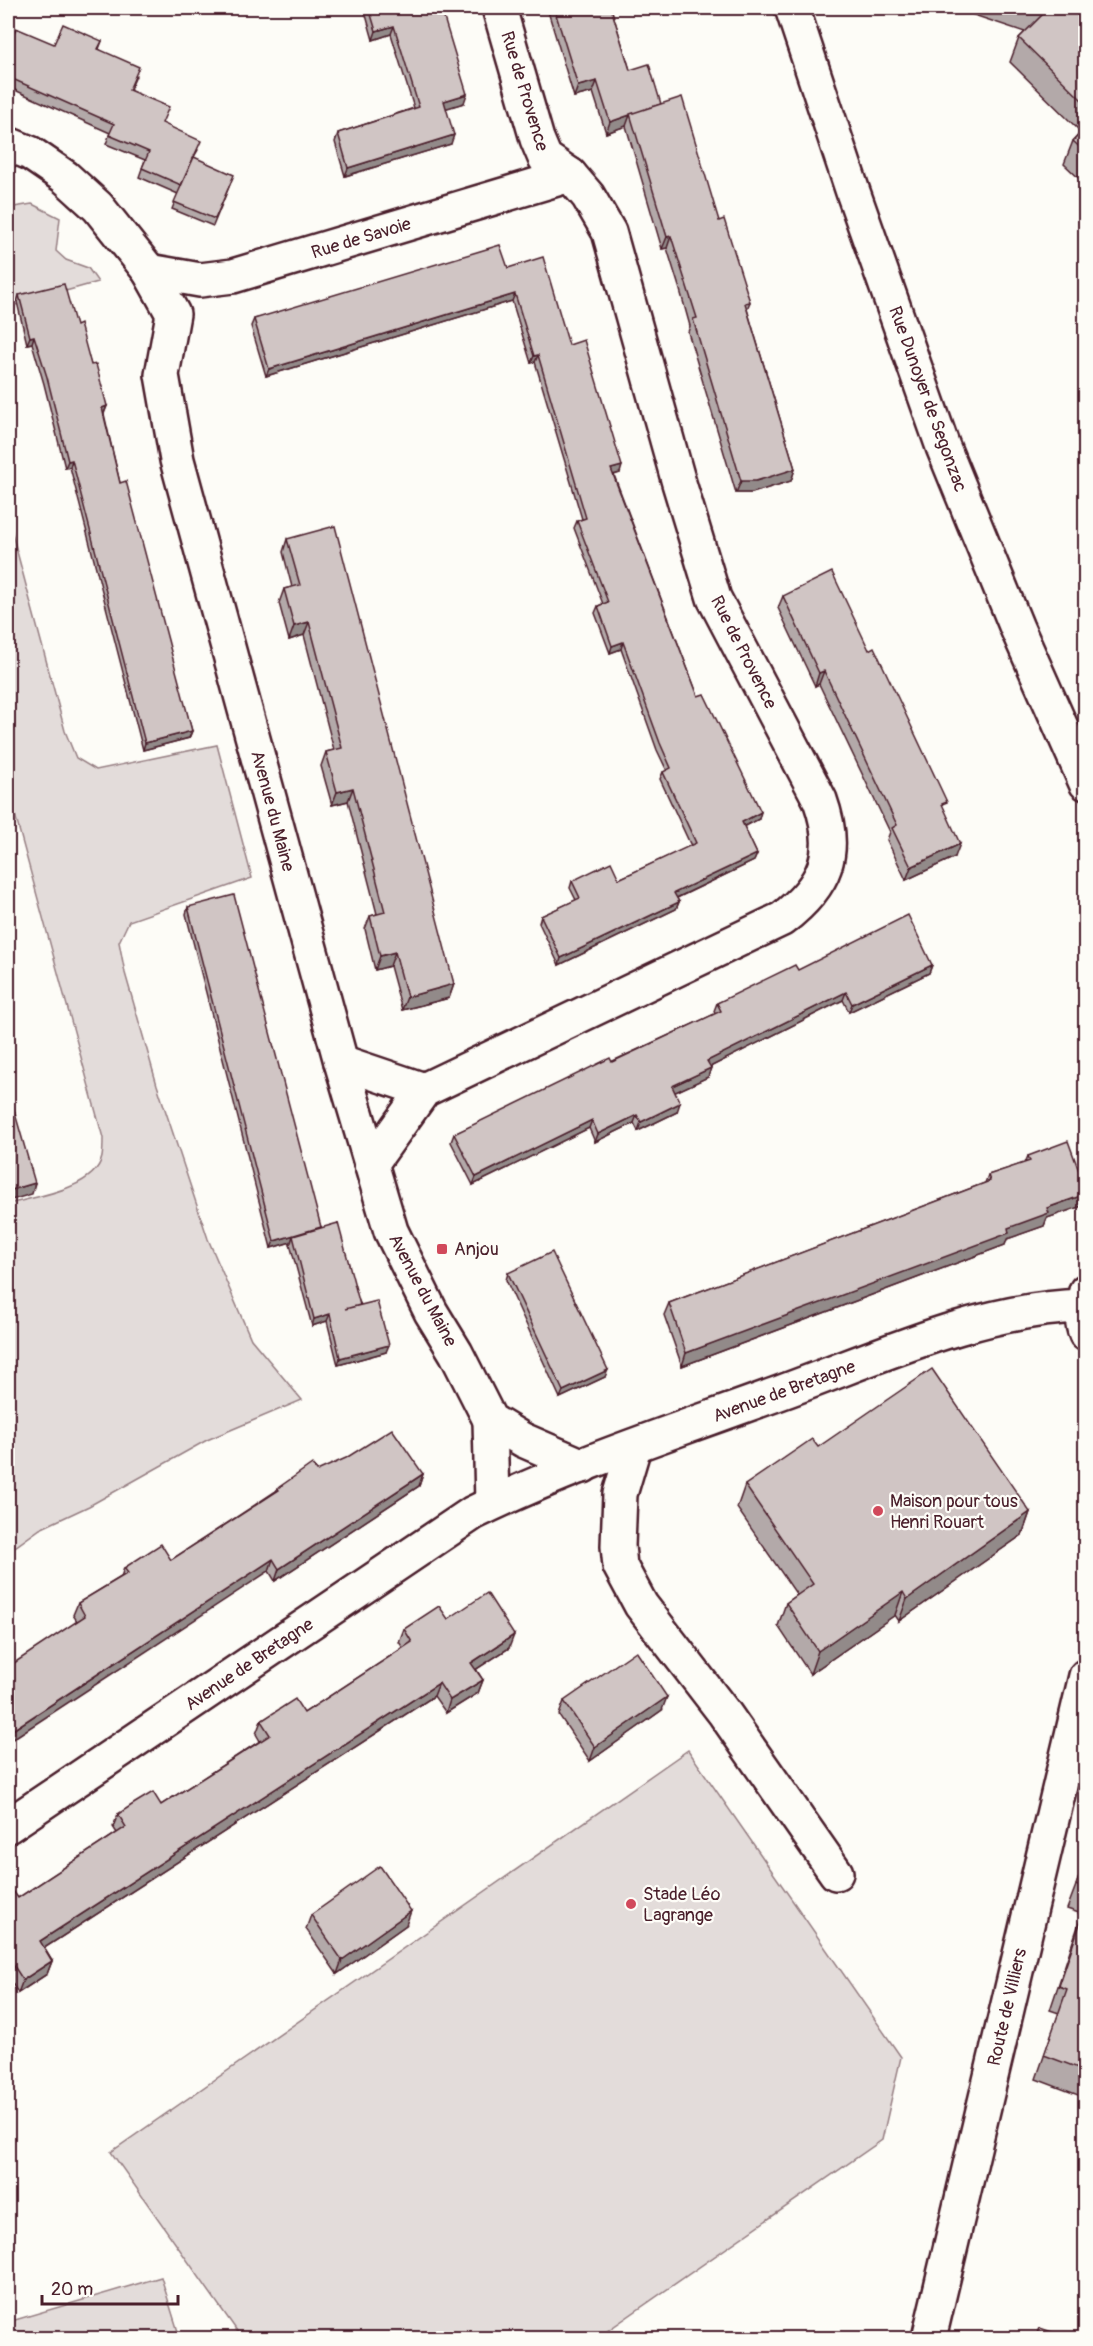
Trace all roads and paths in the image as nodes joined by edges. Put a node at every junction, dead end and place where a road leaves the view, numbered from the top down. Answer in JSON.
{"nodes":[{"id":1,"x":499,"y":8,"type":"edge"},
{"id":2,"x":792,"y":8,"type":"edge"},
{"id":3,"x":8,"y":144,"type":"edge"},
{"id":4,"x":570,"y":174,"type":"junction"},
{"id":5,"x":149,"y":271,"type":"junction"},
{"id":6,"x":1086,"y":783,"type":"edge"},
{"id":7,"x":341,"y":1062,"type":"junction"},
{"id":8,"x":424,"y":1090,"type":"junction"},
{"id":9,"x":371,"y":1164,"type":"junction"},
{"id":10,"x":1084,"y":1310,"type":"edge"},
{"id":11,"x":490,"y":1420,"type":"junction"},
{"id":12,"x":634,"y":1447,"type":"junction"},
{"id":13,"x":583,"y":1466,"type":"junction"},
{"id":14,"x":492,"y":1503,"type":"junction"},
{"id":15,"x":1086,"y":1676,"type":"edge"},
{"id":16,"x":8,"y":1826,"type":"edge"},
{"id":17,"x":836,"y":1873,"type":"dead end"},
{"id":18,"x":929,"y":2338,"type":"edge"}],
"edges":[{"from":1,"to":4,"type":"street","name":"Rue de Provence"},
{"from":2,"to":6,"type":"street","name":"Rue Dunoyer de Segonzac"},
{"from":3,"to":5,"type":"street","name":"Avenue du Maine"},
{"from":4,"to":5,"type":"street","name":"Rue de Savoie"},
{"from":4,"to":8,"type":"street","name":"Rue de Provence"},
{"from":5,"to":7,"type":"street","name":"Avenue du Maine"},
{"from":7,"to":8,"type":"street"},
{"from":7,"to":9,"type":"street","name":"Avenue du Maine"},
{"from":8,"to":9,"type":"street","name":"Rue de Provence"},
{"from":9,"to":11,"type":"street","name":"Avenue du Maine"},
{"from":10,"to":12,"type":"street","name":"Avenue de Bretagne"},
{"from":11,"to":13,"type":"street"},
{"from":11,"to":14,"type":"street"},
{"from":12,"to":13,"type":"street","name":"Avenue de Bretagne"},
{"from":12,"to":17,"type":"street"},
{"from":13,"to":14,"type":"street","name":"Avenue de Bretagne"},
{"from":14,"to":16,"type":"street","name":"Avenue de Bretagne"},
{"from":15,"to":18,"type":"street","name":"Route de Villiers"}]}
